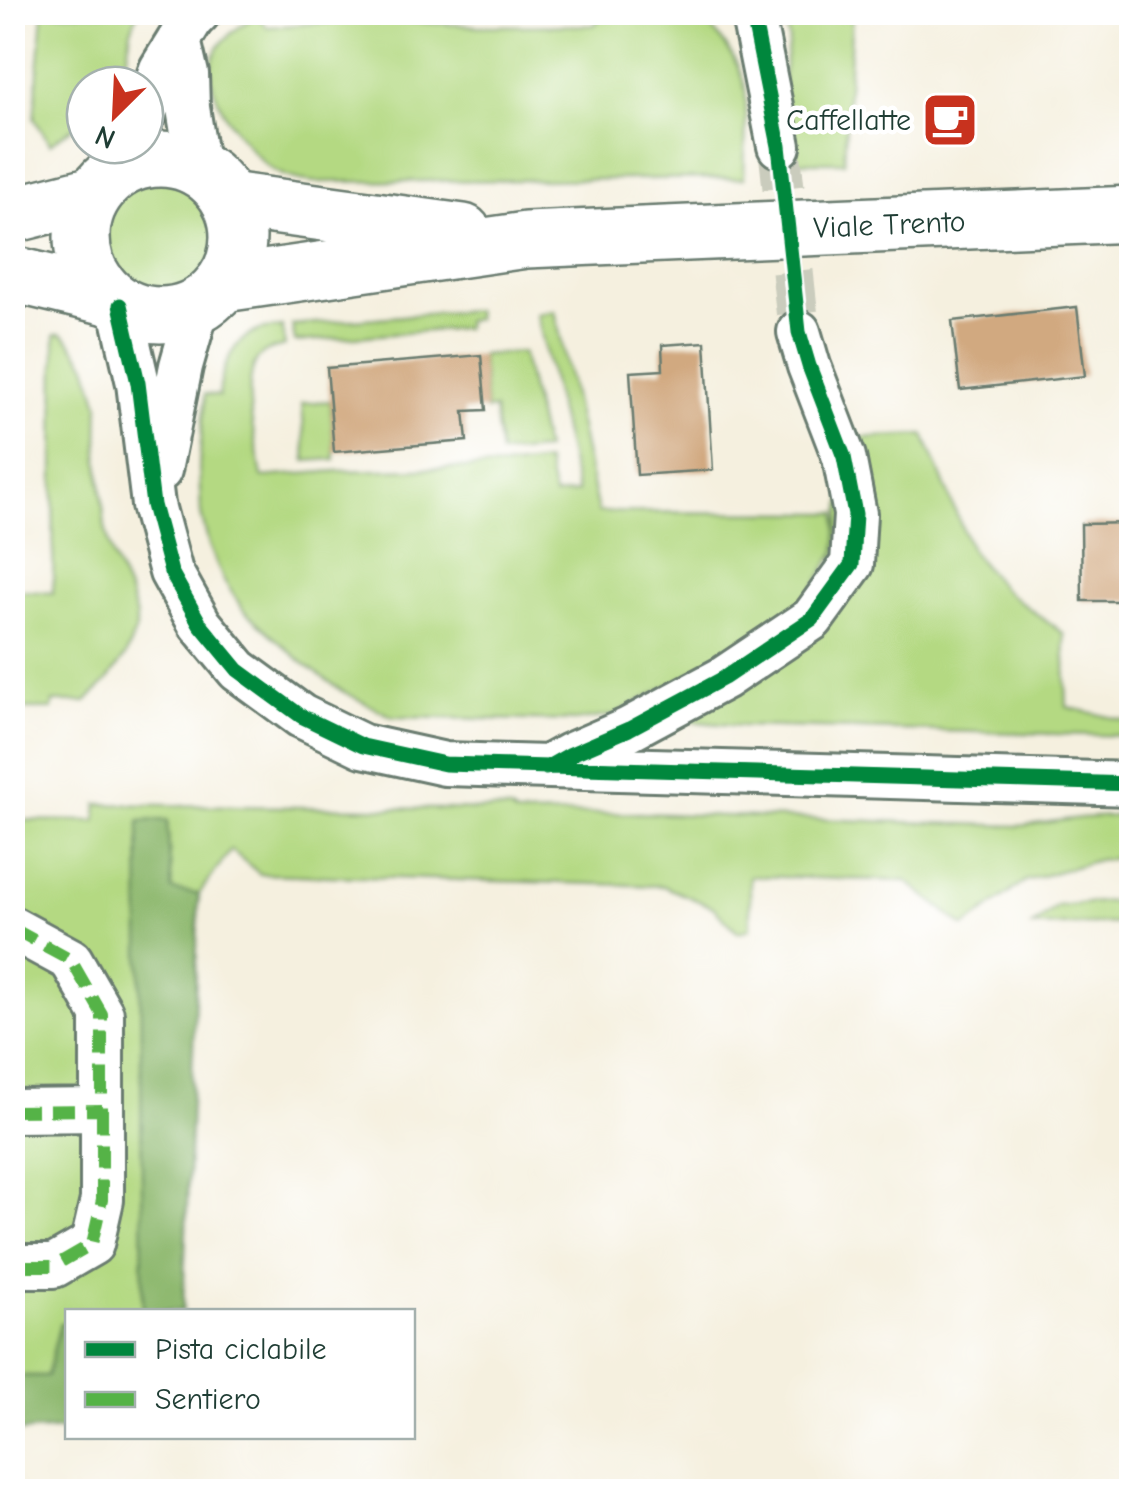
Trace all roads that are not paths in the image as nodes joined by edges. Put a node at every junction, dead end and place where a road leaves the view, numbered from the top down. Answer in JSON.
{"nodes":[{"id":1,"x":748,"y":12,"type":"edge"},
{"id":2,"x":189,"y":26,"type":"edge"},
{"id":3,"x":164,"y":65,"type":"edge"},
{"id":4,"x":779,"y":146,"type":"tunnel mouth"},
{"id":5,"x":111,"y":171,"type":"edge"},
{"id":6,"x":214,"y":184,"type":"junction"},
{"id":7,"x":12,"y":214,"type":"edge"},
{"id":8,"x":1132,"y":214,"type":"edge"},
{"id":9,"x":526,"y":240,"type":"junction"},
{"id":10,"x":12,"y":274,"type":"edge"},
{"id":11,"x":211,"y":295,"type":"junction"},
{"id":12,"x":114,"y":301,"type":"junction"},
{"id":13,"x":799,"y":332,"type":"tunnel mouth"},
{"id":14,"x":153,"y":505,"type":"junction"},
{"id":15,"x":546,"y":768,"type":"junction"},
{"id":16,"x":1132,"y":784,"type":"edge"},
{"id":17,"x":12,"y":928,"type":"edge"},
{"id":18,"x":102,"y":1110,"type":"junction"},
{"id":19,"x":12,"y":1111,"type":"edge"},
{"id":20,"x":12,"y":1266,"type":"edge"}],
"edges":[{"from":1,"to":4,"type":"street"},
{"from":2,"to":3,"type":"street"},
{"from":2,"to":6,"type":"street"},
{"from":5,"to":6,"type":"main road","name":"Viale Trento"},
{"from":5,"to":7,"type":"main road","name":"Viale Trento"},
{"from":5,"to":12,"type":"main road"},
{"from":6,"to":9,"type":"main road","name":"Viale Trento"},
{"from":6,"to":11,"type":"main road"},
{"from":8,"to":9,"type":"main road","name":"Viale Trento"},
{"from":9,"to":11,"type":"main road","name":"Viale Trento"},
{"from":10,"to":12,"type":"main road","name":"Viale Trento"},
{"from":11,"to":12,"type":"main road","name":"Viale Trento"},
{"from":11,"to":14,"type":"street"},
{"from":12,"to":14,"type":"street"},
{"from":13,"to":15,"type":"street"},
{"from":14,"to":15,"type":"street"},
{"from":15,"to":16,"type":"street"},
{"from":17,"to":18,"type":"street"},
{"from":18,"to":19,"type":"street"},
{"from":18,"to":20,"type":"street"}]}
